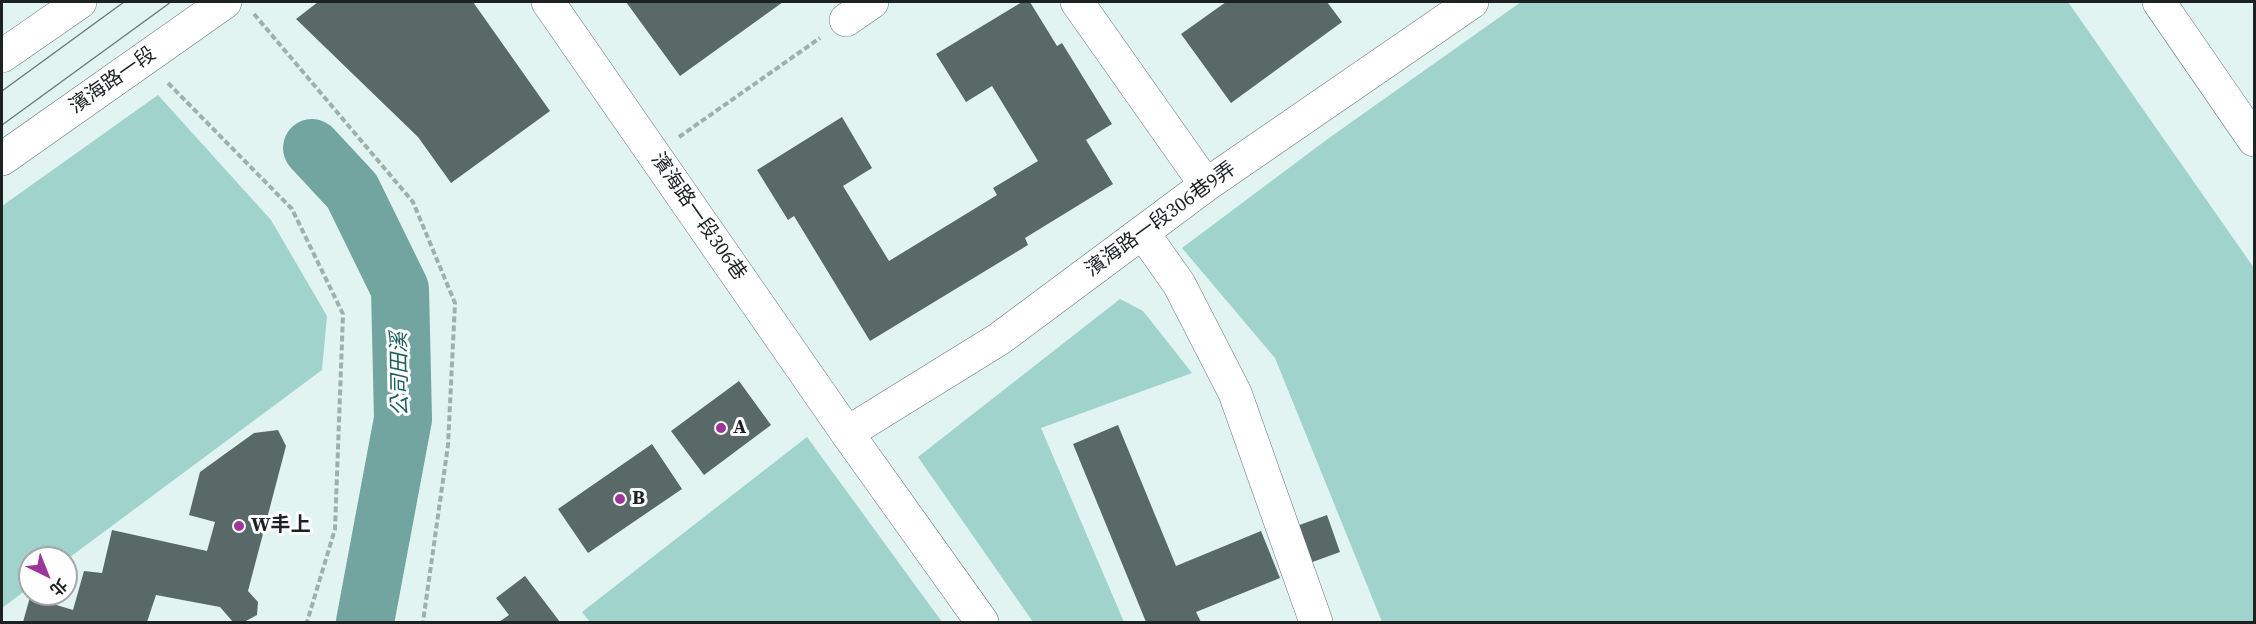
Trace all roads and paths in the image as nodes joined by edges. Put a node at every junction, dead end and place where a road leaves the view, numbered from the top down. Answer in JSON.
{"nodes":[{"id":1,"x":80,"y":2,"type":"edge"},
{"id":2,"x":548,"y":2,"type":"edge"},
{"id":3,"x":872,"y":2,"type":"edge"},
{"id":4,"x":1077,"y":2,"type":"edge"},
{"id":5,"x":1472,"y":2,"type":"edge"},
{"id":6,"x":2159,"y":2,"type":"edge"},
{"id":7,"x":238,"y":6,"type":"edge"},
{"id":8,"x":846,"y":20,"type":"joint"},
{"id":9,"x":2,"y":56,"type":"edge"},
{"id":10,"x":145,"y":59,"type":"junction"},
{"id":11,"x":2254,"y":140,"type":"edge"},
{"id":12,"x":654,"y":154,"type":"junction"},
{"id":13,"x":2,"y":159,"type":"edge"},
{"id":14,"x":1206,"y":185,"type":"junction"},
{"id":15,"x":1143,"y":233,"type":"junction"},
{"id":16,"x":848,"y":433,"type":"junction"},
{"id":17,"x":307,"y":622,"type":"edge"},
{"id":18,"x":423,"y":622,"type":"edge"},
{"id":19,"x":982,"y":622,"type":"edge"},
{"id":20,"x":1316,"y":622,"type":"edge"}],
"edges":[{"from":1,"to":9,"type":"street"},
{"from":2,"to":12,"type":"street","name":"濱海路一段306巷"},
{"from":3,"to":8,"type":"street"},
{"from":4,"to":14,"type":"street"},
{"from":5,"to":14,"type":"street","name":"濱海路一段306巷9弄"},
{"from":6,"to":11,"type":"street"},
{"from":7,"to":10,"type":"street","name":"濱海路一段"},
{"from":7,"to":18,"type":"path"},
{"from":8,"to":12,"type":"path"},
{"from":10,"to":13,"type":"street","name":"濱海路一段"},
{"from":10,"to":17,"type":"path"},
{"from":12,"to":16,"type":"street","name":"濱海路一段306巷"},
{"from":14,"to":15,"type":"street","name":"濱海路一段306巷9弄"},
{"from":15,"to":16,"type":"street","name":"濱海路一段306巷9弄"},
{"from":15,"to":20,"type":"street"},
{"from":16,"to":19,"type":"street","name":"濱海路一段306巷"}]}
